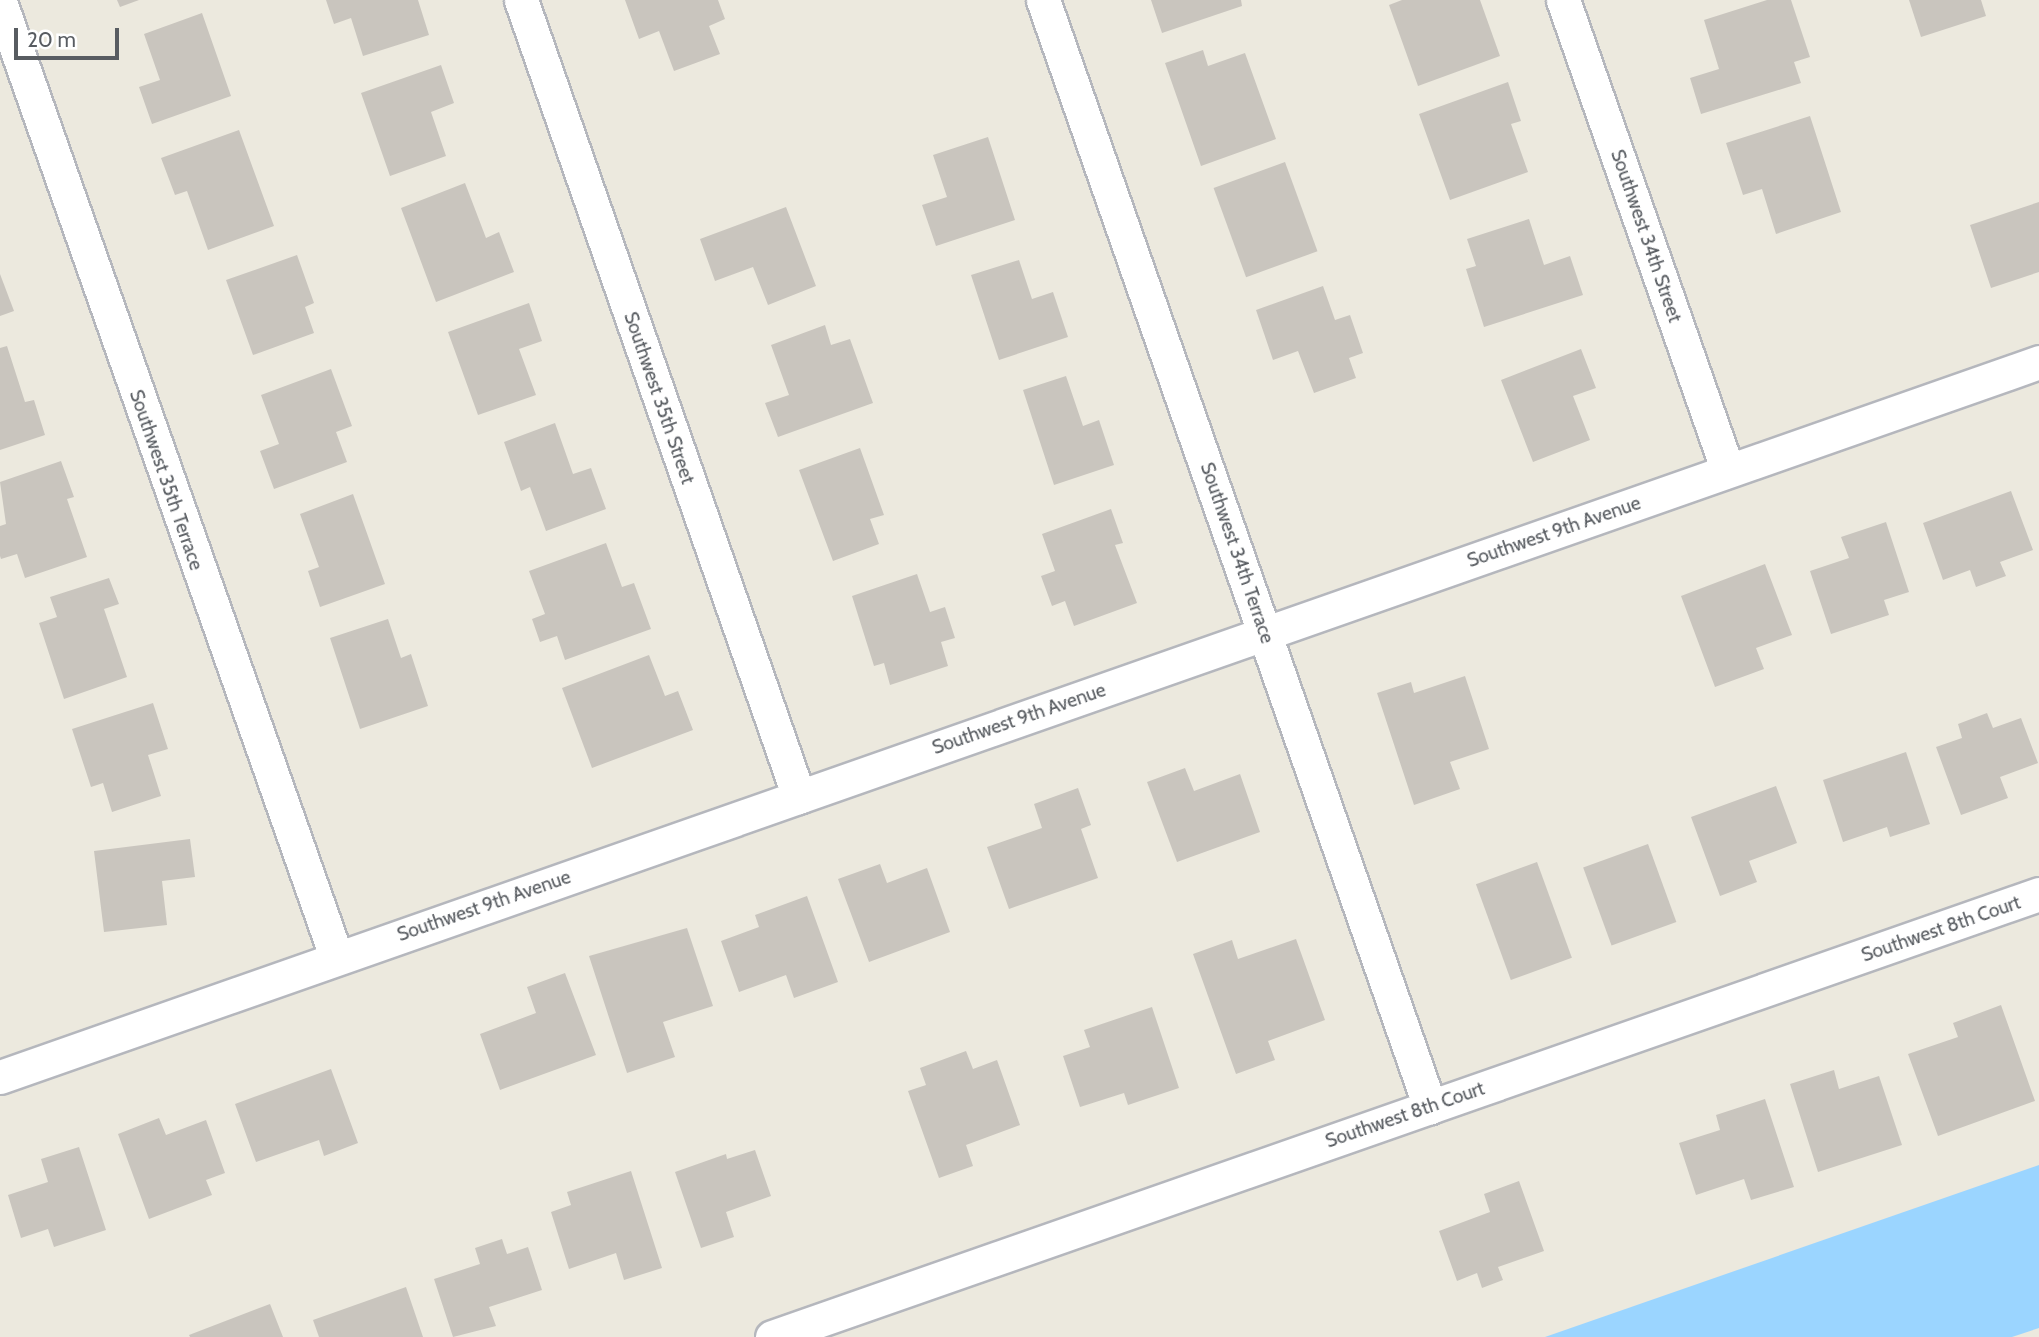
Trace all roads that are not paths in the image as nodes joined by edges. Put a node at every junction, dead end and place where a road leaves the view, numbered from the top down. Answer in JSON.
{"nodes":[{"id":1,"x":521,"y":0,"type":"edge"},
{"id":2,"x":1042,"y":0,"type":"edge"},
{"id":3,"x":1563,"y":0,"type":"edge"},
{"id":4,"x":0,"y":2,"type":"edge"},
{"id":5,"x":2039,"y":362,"type":"edge"},
{"id":6,"x":1728,"y":471,"type":"junction"},
{"id":7,"x":1265,"y":633,"type":"junction"},
{"id":8,"x":799,"y":797,"type":"junction"},
{"id":9,"x":2039,"y":894,"type":"edge"},
{"id":10,"x":336,"y":956,"type":"junction"},
{"id":11,"x":0,"y":1077,"type":"edge"},
{"id":12,"x":1430,"y":1107,"type":"junction"},
{"id":13,"x":772,"y":1337,"type":"edge"}],
"edges":[{"from":1,"to":8,"type":"street","name":"Southwest 35th Street"},
{"from":2,"to":7,"type":"street","name":"Southwest 34th Terrace"},
{"from":3,"to":6,"type":"street","name":"Southwest 34th Street"},
{"from":4,"to":10,"type":"street","name":"Southwest 35th Terrace"},
{"from":5,"to":6,"type":"street","name":"Southwest 9th Avenue"},
{"from":6,"to":7,"type":"street","name":"Southwest 9th Avenue"},
{"from":7,"to":8,"type":"street","name":"Southwest 9th Avenue"},
{"from":7,"to":12,"type":"street","name":"Southwest 34th Terrace"},
{"from":8,"to":10,"type":"street","name":"Southwest 9th Avenue"},
{"from":9,"to":12,"type":"street","name":"Southwest 8th Court"},
{"from":10,"to":11,"type":"street","name":"Southwest 9th Avenue"},
{"from":12,"to":13,"type":"street","name":"Southwest 8th Court"}]}
